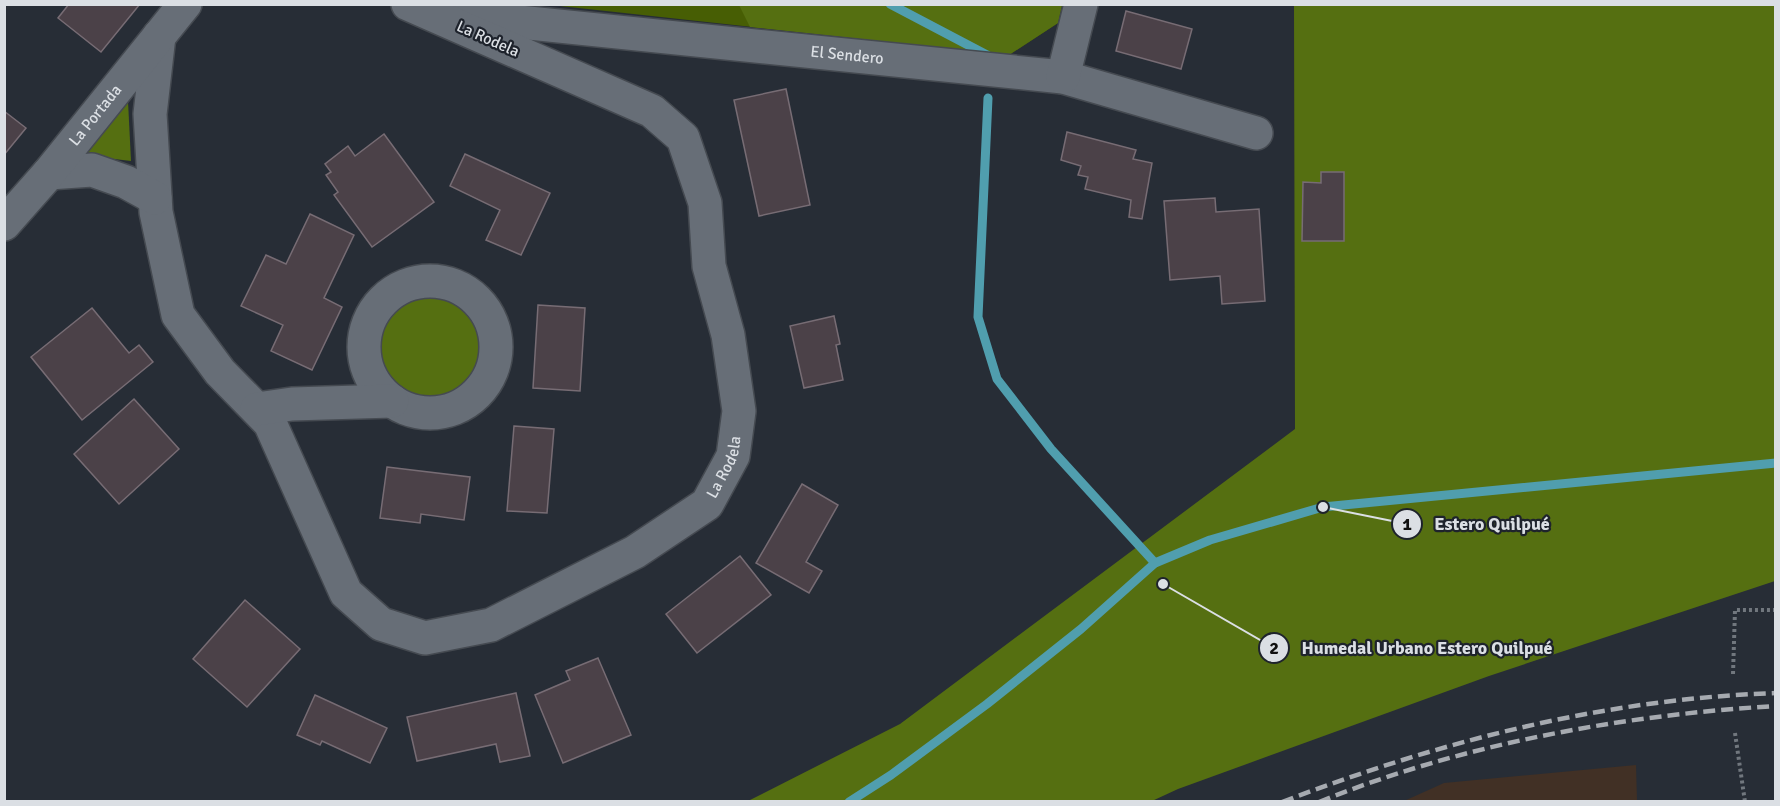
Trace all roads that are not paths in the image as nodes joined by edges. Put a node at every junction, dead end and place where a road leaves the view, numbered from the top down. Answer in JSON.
{"nodes":[{"id":1,"x":184,"y":4,"type":"edge"},
{"id":2,"x":1081,"y":4,"type":"edge"},
{"id":3,"x":422,"y":8,"type":"edge"},
{"id":4,"x":159,"y":36,"type":"junction"},
{"id":5,"x":1063,"y":77,"type":"junction"},
{"id":6,"x":1256,"y":133,"type":"dead end"},
{"id":7,"x":49,"y":173,"type":"junction"},
{"id":8,"x":155,"y":198,"type":"junction"},
{"id":9,"x":4,"y":224,"type":"edge"},
{"id":10,"x":392,"y":401,"type":"dead end"},
{"id":11,"x":256,"y":409,"type":"junction"}],
"edges":[{"from":1,"to":4,"type":"street","name":"La Portada"},
{"from":2,"to":5,"type":"street"},
{"from":3,"to":5,"type":"street","name":"El Sendero"},
{"from":3,"to":11,"type":"street","name":"La Rodela"},
{"from":4,"to":7,"type":"street","name":"La Portada"},
{"from":4,"to":8,"type":"street","name":"La Rodela"},
{"from":5,"to":6,"type":"street","name":"El Sendero"},
{"from":7,"to":8,"type":"street"},
{"from":7,"to":9,"type":"street","name":"La Portada"},
{"from":8,"to":11,"type":"street","name":"La Rodela"},
{"from":10,"to":11,"type":"street"}]}
